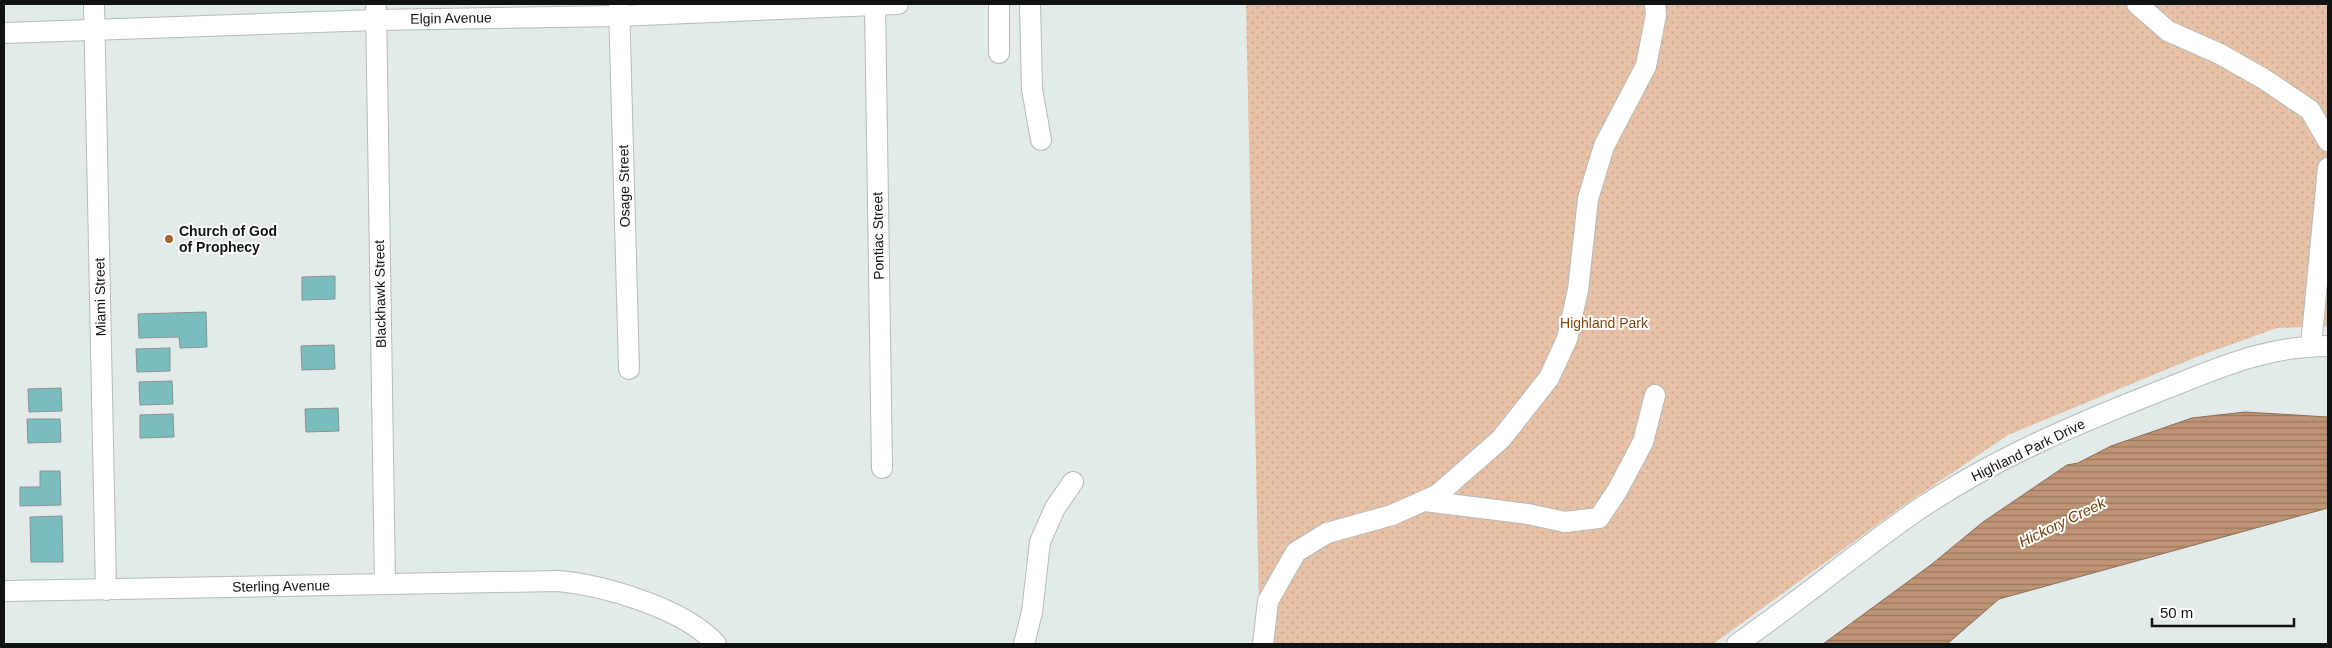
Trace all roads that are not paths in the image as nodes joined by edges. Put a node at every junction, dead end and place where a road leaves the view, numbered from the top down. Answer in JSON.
{"nodes":[{"id":1,"x":94,"y":4,"type":"edge"},
{"id":2,"x":875,"y":4,"type":"edge"},
{"id":3,"x":898,"y":4,"type":"edge"},
{"id":4,"x":999,"y":4,"type":"edge"},
{"id":5,"x":1030,"y":4,"type":"edge"},
{"id":6,"x":1655,"y":4,"type":"edge"},
{"id":7,"x":2138,"y":4,"type":"edge"},
{"id":8,"x":619,"y":10,"type":"edge"},
{"id":9,"x":376,"y":12,"type":"edge"},
{"id":10,"x":94,"y":30,"type":"junction"},
{"id":11,"x":4,"y":33,"type":"edge"},
{"id":12,"x":999,"y":53,"type":"dead end"},
{"id":13,"x":1042,"y":140,"type":"dead end"},
{"id":14,"x":2328,"y":141,"type":"edge"},
{"id":15,"x":2328,"y":168,"type":"edge"},
{"id":16,"x":2320,"y":346,"type":"edge"},
{"id":17,"x":628,"y":369,"type":"dead end"},
{"id":18,"x":1655,"y":395,"type":"dead end"},
{"id":19,"x":882,"y":468,"type":"dead end"},
{"id":20,"x":1073,"y":482,"type":"dead end"},
{"id":21,"x":1425,"y":501,"type":"junction"},
{"id":22,"x":385,"y":584,"type":"junction"},
{"id":23,"x":106,"y":590,"type":"junction"},
{"id":24,"x":4,"y":591,"type":"edge"},
{"id":25,"x":716,"y":644,"type":"edge"},
{"id":26,"x":1024,"y":644,"type":"edge"},
{"id":27,"x":1263,"y":644,"type":"edge"},
{"id":28,"x":1736,"y":644,"type":"edge"}],
"edges":[{"from":1,"to":10,"type":"street","name":"Miami Street"},
{"from":2,"to":3,"type":"street","name":"Elgin Avenue"},
{"from":2,"to":8,"type":"street","name":"Elgin Avenue"},
{"from":2,"to":19,"type":"street","name":"Pontiac Street"},
{"from":4,"to":12,"type":"street"},
{"from":5,"to":13,"type":"street"},
{"from":6,"to":21,"type":"street"},
{"from":7,"to":14,"type":"street"},
{"from":8,"to":9,"type":"street","name":"Elgin Avenue"},
{"from":8,"to":17,"type":"street","name":"Osage Street"},
{"from":9,"to":10,"type":"street","name":"Elgin Avenue"},
{"from":9,"to":22,"type":"street","name":"Blackhawk Street"},
{"from":10,"to":11,"type":"street","name":"Elgin Avenue"},
{"from":10,"to":23,"type":"street","name":"Miami Street"},
{"from":15,"to":16,"type":"street"},
{"from":16,"to":28,"type":"street","name":"Highland Park Drive"},
{"from":18,"to":21,"type":"street"},
{"from":20,"to":26,"type":"street"},
{"from":21,"to":27,"type":"street"},
{"from":22,"to":23,"type":"street","name":"Sterling Avenue"},
{"from":22,"to":25,"type":"street","name":"Sterling Avenue"},
{"from":23,"to":24,"type":"street","name":"Sterling Avenue"}]}
